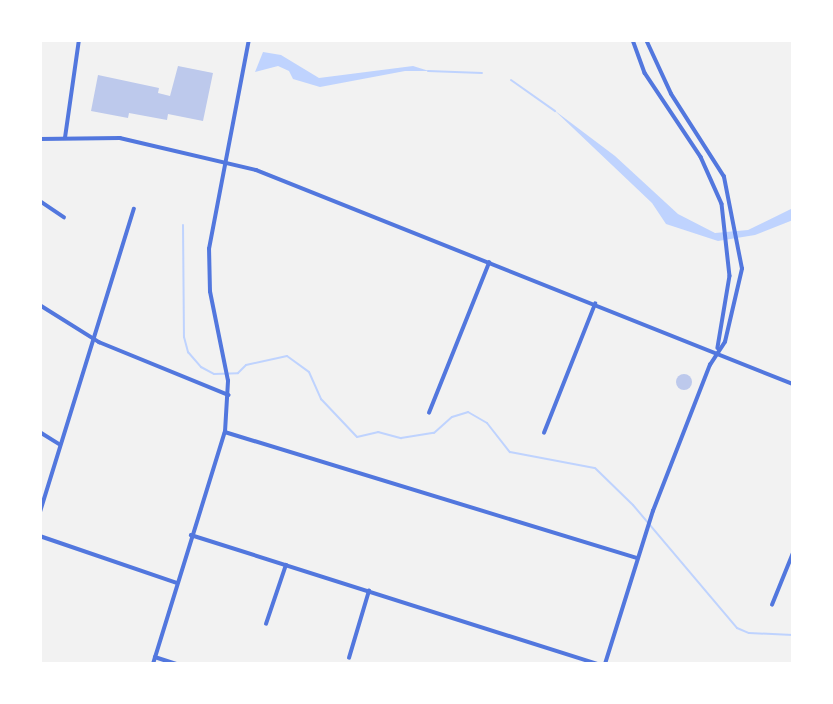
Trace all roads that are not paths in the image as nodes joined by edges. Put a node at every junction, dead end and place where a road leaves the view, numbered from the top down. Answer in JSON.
{"nodes":[{"id":1,"x":79,"y":40,"type":"edge"},
{"id":2,"x":249,"y":40,"type":"edge"},
{"id":3,"x":633,"y":40,"type":"edge"},
{"id":4,"x":646,"y":40,"type":"edge"},
{"id":5,"x":65,"y":138,"type":"junction"},
{"id":6,"x":40,"y":139,"type":"edge"},
{"id":7,"x":224,"y":160,"type":"junction"},
{"id":8,"x":40,"y":201,"type":"edge"},
{"id":9,"x":134,"y":209,"type":"dead end"},
{"id":10,"x":64,"y":217,"type":"dead end"},
{"id":11,"x":489,"y":263,"type":"junction"},
{"id":12,"x":596,"y":304,"type":"junction"},
{"id":13,"x":40,"y":305,"type":"edge"},
{"id":14,"x":93,"y":338,"type":"junction"},
{"id":15,"x":717,"y":350,"type":"junction"},
{"id":16,"x":793,"y":384,"type":"edge"},
{"id":17,"x":229,"y":395,"type":"junction"},
{"id":18,"x":429,"y":413,"type":"dead end"},
{"id":19,"x":40,"y":432,"type":"edge"},
{"id":20,"x":225,"y":432,"type":"junction"},
{"id":21,"x":544,"y":433,"type":"dead end"},
{"id":22,"x":59,"y":444,"type":"junction"},
{"id":23,"x":40,"y":512,"type":"edge"},
{"id":24,"x":191,"y":535,"type":"junction"},
{"id":25,"x":40,"y":536,"type":"edge"},
{"id":26,"x":793,"y":553,"type":"edge"},
{"id":27,"x":637,"y":558,"type":"junction"},
{"id":28,"x":286,"y":565,"type":"junction"},
{"id":29,"x":177,"y":583,"type":"junction"},
{"id":30,"x":369,"y":591,"type":"junction"},
{"id":31,"x":772,"y":605,"type":"dead end"},
{"id":32,"x":266,"y":624,"type":"dead end"},
{"id":33,"x":155,"y":657,"type":"junction"},
{"id":34,"x":349,"y":658,"type":"dead end"},
{"id":35,"x":153,"y":664,"type":"edge"},
{"id":36,"x":177,"y":664,"type":"edge"},
{"id":37,"x":597,"y":664,"type":"edge"},
{"id":38,"x":605,"y":664,"type":"edge"}],
"edges":[{"from":1,"to":5,"type":"street"},
{"from":2,"to":7,"type":"street"},
{"from":3,"to":15,"type":"street"},
{"from":4,"to":15,"type":"street"},
{"from":5,"to":6,"type":"street"},
{"from":5,"to":7,"type":"street"},
{"from":7,"to":11,"type":"street"},
{"from":7,"to":17,"type":"street"},
{"from":8,"to":10,"type":"street"},
{"from":9,"to":14,"type":"street"},
{"from":11,"to":12,"type":"street"},
{"from":11,"to":18,"type":"street"},
{"from":12,"to":15,"type":"street"},
{"from":12,"to":21,"type":"street"},
{"from":13,"to":14,"type":"street"},
{"from":14,"to":17,"type":"street"},
{"from":14,"to":22,"type":"street"},
{"from":15,"to":16,"type":"street"},
{"from":15,"to":27,"type":"street"},
{"from":17,"to":20,"type":"street"},
{"from":19,"to":22,"type":"street"},
{"from":20,"to":24,"type":"street"},
{"from":20,"to":27,"type":"street"},
{"from":22,"to":23,"type":"street"},
{"from":24,"to":28,"type":"street"},
{"from":24,"to":29,"type":"street"},
{"from":25,"to":29,"type":"street"},
{"from":26,"to":31,"type":"street"},
{"from":27,"to":38,"type":"street"},
{"from":28,"to":30,"type":"street"},
{"from":28,"to":32,"type":"street"},
{"from":29,"to":33,"type":"street"},
{"from":30,"to":34,"type":"street"},
{"from":30,"to":37,"type":"street"},
{"from":33,"to":35,"type":"street"},
{"from":33,"to":36,"type":"street"}]}
